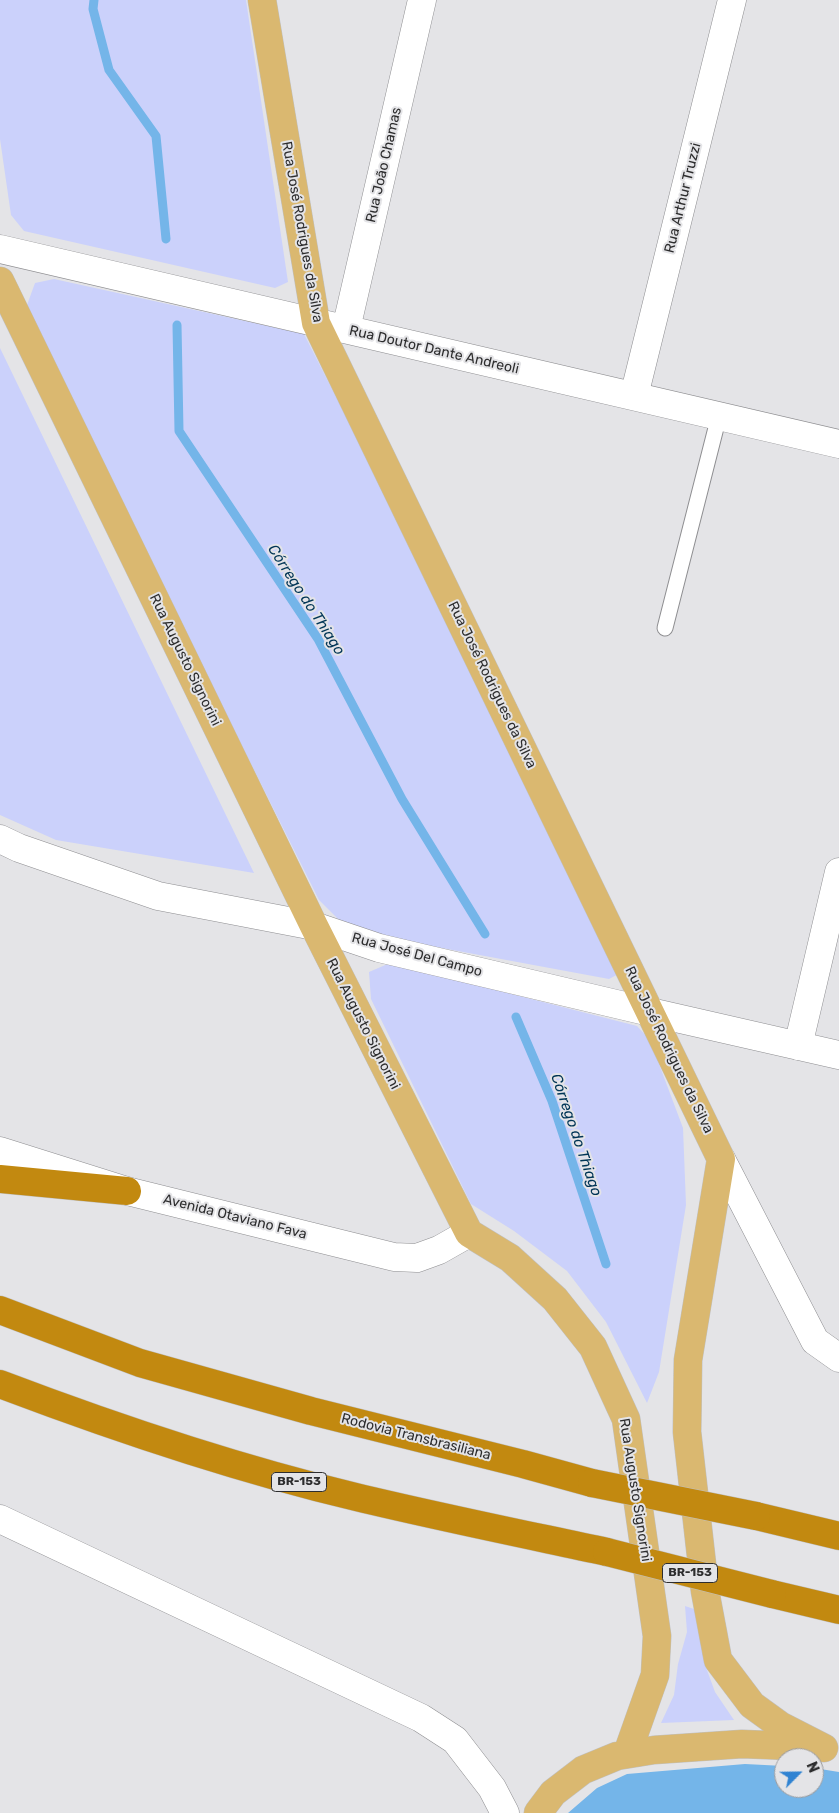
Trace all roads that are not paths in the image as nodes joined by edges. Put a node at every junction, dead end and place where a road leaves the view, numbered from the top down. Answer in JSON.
{"nodes":[{"id":1,"x":262,"y":0,"type":"edge"},
{"id":2,"x":422,"y":0,"type":"edge"},
{"id":3,"x":732,"y":0,"type":"edge"},
{"id":4,"x":0,"y":249,"type":"edge"},
{"id":5,"x":0,"y":281,"type":"edge"},
{"id":6,"x":316,"y":322,"type":"junction"},
{"id":7,"x":346,"y":329,"type":"junction"},
{"id":8,"x":634,"y":396,"type":"junction"},
{"id":9,"x":719,"y":416,"type":"junction"},
{"id":10,"x":839,"y":444,"type":"edge"},
{"id":11,"x":665,"y":628,"type":"dead end"},
{"id":12,"x":0,"y":839,"type":"edge"},
{"id":13,"x":839,"y":872,"type":"edge"},
{"id":14,"x":314,"y":926,"type":"junction"},
{"id":15,"x":650,"y":1012,"type":"junction"},
{"id":16,"x":798,"y":1046,"type":"junction"},
{"id":17,"x":839,"y":1055,"type":"edge"},
{"id":18,"x":0,"y":1151,"type":"edge"},
{"id":19,"x":722,"y":1159,"type":"junction"},
{"id":20,"x":0,"y":1179,"type":"edge"},
{"id":21,"x":127,"y":1191,"type":"junction"},
{"id":22,"x":469,"y":1233,"type":"junction"},
{"id":23,"x":0,"y":1310,"type":"edge"},
{"id":24,"x":839,"y":1358,"type":"edge"},
{"id":25,"x":0,"y":1384,"type":"edge"},
{"id":26,"x":0,"y":1519,"type":"edge"},
{"id":27,"x":839,"y":1536,"type":"edge"},
{"id":28,"x":839,"y":1610,"type":"edge"},
{"id":29,"x":831,"y":1750,"type":"edge"},
{"id":30,"x":627,"y":1754,"type":"junction"},
{"id":31,"x":505,"y":1813,"type":"edge"},
{"id":32,"x":538,"y":1813,"type":"edge"}],
"edges":[{"from":1,"to":6,"type":"main road","name":"Rua José Rodrigues da Silva"},
{"from":2,"to":7,"type":"street","name":"Rua João Chamas"},
{"from":3,"to":8,"type":"street","name":"Rua Arthur Truzzi"},
{"from":4,"to":6,"type":"street","name":"Rua Doutor Dante Andreoli"},
{"from":5,"to":14,"type":"main road","name":"Rua Augusto Signorini"},
{"from":6,"to":7,"type":"street","name":"Rua Doutor Dante Andreoli"},
{"from":6,"to":15,"type":"main road","name":"Rua José Rodrigues da Silva"},
{"from":7,"to":8,"type":"street","name":"Rua Doutor Dante Andreoli"},
{"from":8,"to":9,"type":"street","name":"Rua Doutor Dante Andreoli"},
{"from":9,"to":10,"type":"street","name":"Rua Doutor Dante Andreoli"},
{"from":9,"to":11,"type":"lane"},
{"from":12,"to":14,"type":"street","name":"Rua José Del Campo"},
{"from":13,"to":16,"type":"street"},
{"from":14,"to":15,"type":"street","name":"Rua José Del Campo"},
{"from":14,"to":22,"type":"main road","name":"Rua Augusto Signorini"},
{"from":15,"to":16,"type":"street","name":"Rua José Del Campo"},
{"from":15,"to":19,"type":"main road","name":"Rua José Rodrigues da Silva"},
{"from":16,"to":17,"type":"street","name":"Rua José Del Campo"},
{"from":18,"to":21,"type":"street","name":"Avenida Otaviano Fava"},
{"from":19,"to":24,"type":"street","name":"Rua José Rodrigues da Silva"},
{"from":19,"to":29,"type":"main road"},
{"from":20,"to":21,"type":"highway"},
{"from":21,"to":22,"type":"street","name":"Avenida Otaviano Fava"},
{"from":22,"to":30,"type":"main road","name":"Rua Augusto Signorini"},
{"from":23,"to":27,"type":"highway","name":"Rodovia Transbrasiliana","bridge":true},
{"from":25,"to":28,"type":"highway","number":"BR-153","bridge":true},
{"from":26,"to":31,"type":"street"},
{"from":29,"to":30,"type":"main road"},
{"from":30,"to":32,"type":"main road"}]}
